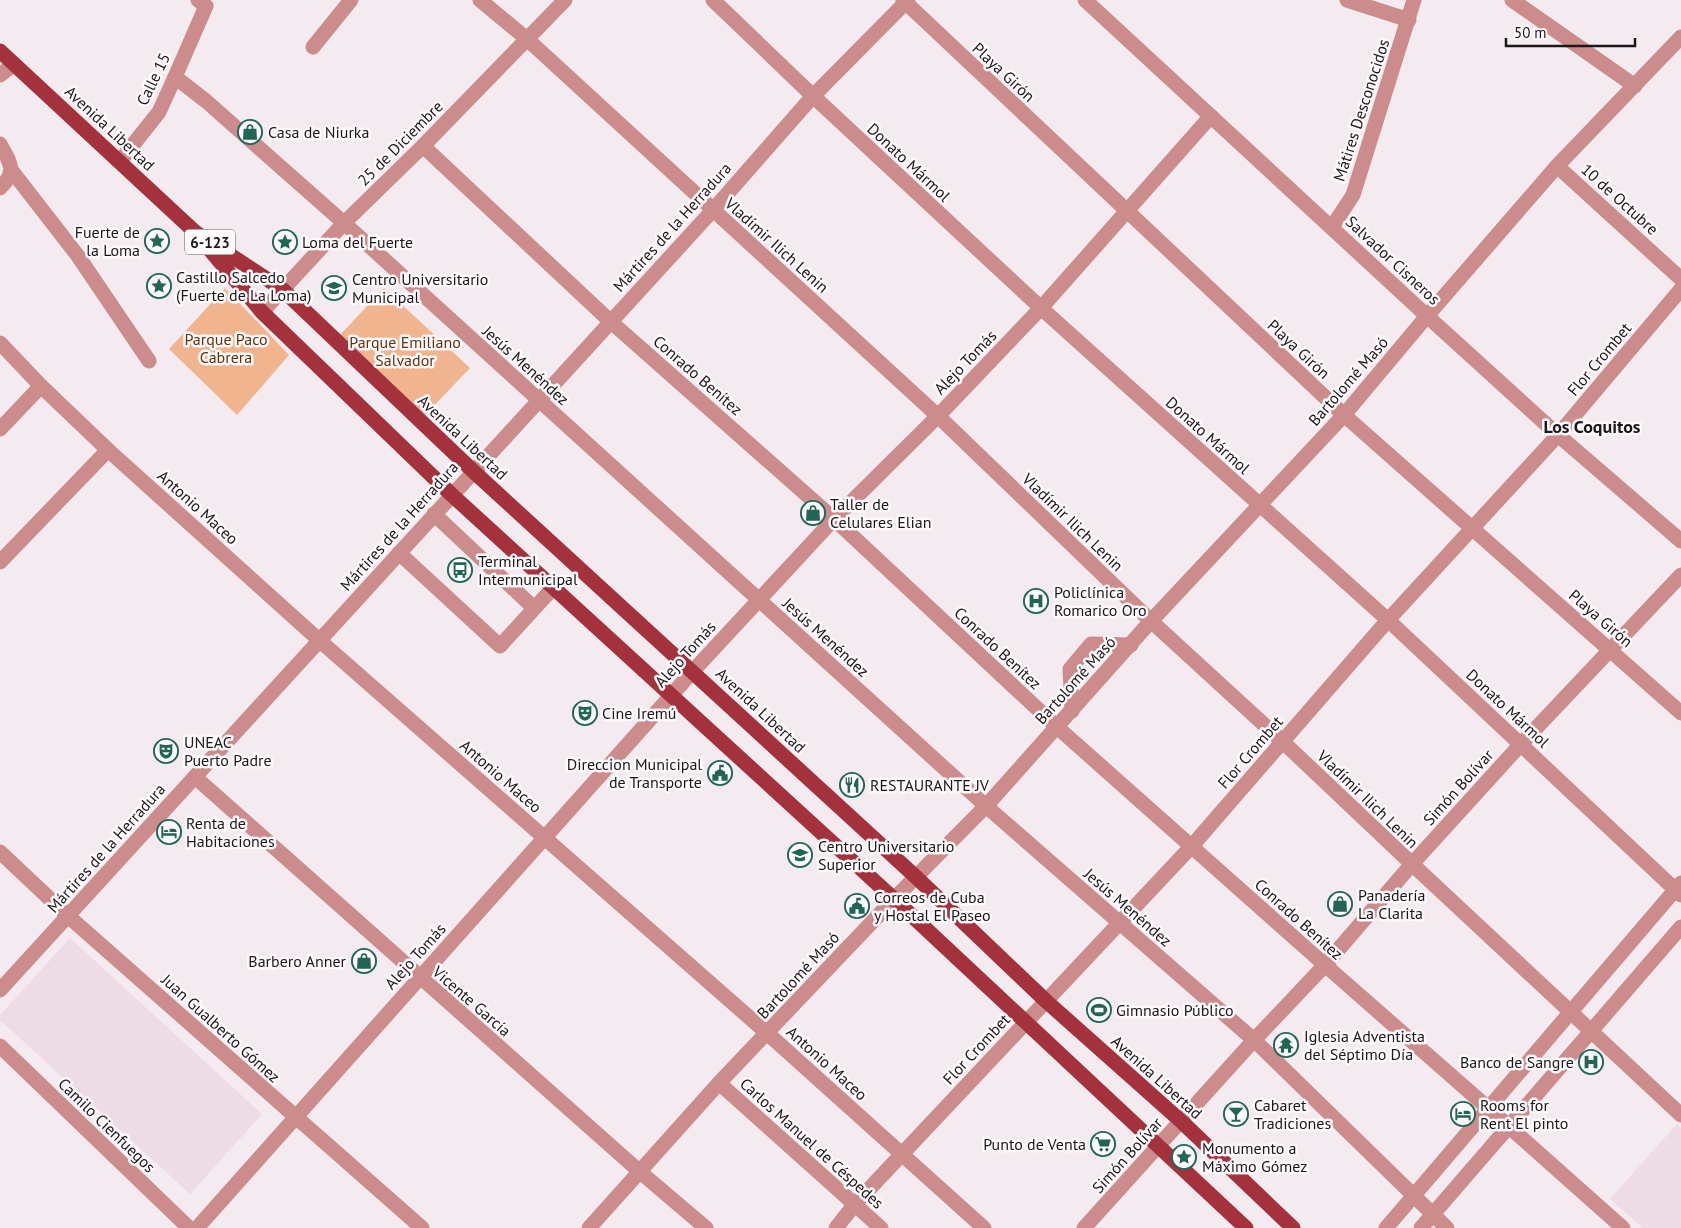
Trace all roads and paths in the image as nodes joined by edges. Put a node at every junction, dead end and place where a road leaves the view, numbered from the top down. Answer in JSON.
{"nodes":[{"id":1,"x":351,"y":0,"type":"edge"},
{"id":2,"x":480,"y":0,"type":"edge"},
{"id":3,"x":565,"y":0,"type":"edge"},
{"id":4,"x":712,"y":0,"type":"edge"},
{"id":5,"x":1085,"y":0,"type":"edge"},
{"id":6,"x":1347,"y":0,"type":"edge"},
{"id":7,"x":1414,"y":0,"type":"edge"},
{"id":8,"x":1512,"y":0,"type":"edge"},
{"id":9,"x":905,"y":1,"type":"edge"},
{"id":10,"x":202,"y":3,"type":"edge"},
{"id":11,"x":1409,"y":20,"type":"junction"},
{"id":12,"x":1681,"y":37,"type":"edge"},
{"id":13,"x":527,"y":39,"type":"junction"},
{"id":14,"x":313,"y":47,"type":"dead end"},
{"id":15,"x":0,"y":51,"type":"edge"},
{"id":16,"x":14,"y":64,"type":"junction"},
{"id":17,"x":0,"y":75,"type":"edge"},
{"id":18,"x":176,"y":78,"type":"junction"},
{"id":19,"x":1635,"y":86,"type":"junction"},
{"id":20,"x":813,"y":96,"type":"junction"},
{"id":21,"x":1211,"y":116,"type":"junction"},
{"id":22,"x":0,"y":144,"type":"edge"},
{"id":23,"x":423,"y":146,"type":"junction"},
{"id":24,"x":120,"y":161,"type":"junction"},
{"id":25,"x":1557,"y":166,"type":"junction"},
{"id":26,"x":12,"y":171,"type":"junction"},
{"id":27,"x":0,"y":188,"type":"edge"},
{"id":28,"x":713,"y":210,"type":"junction"},
{"id":29,"x":1127,"y":212,"type":"junction"},
{"id":30,"x":344,"y":223,"type":"junction"},
{"id":31,"x":1332,"y":227,"type":"junction"},
{"id":32,"x":195,"y":232,"type":"junction"},
{"id":33,"x":1681,"y":279,"type":"edge"},
{"id":34,"x":282,"y":289,"type":"junction"},
{"id":35,"x":1681,"y":289,"type":"edge"},
{"id":36,"x":1041,"y":308,"type":"junction"},
{"id":37,"x":262,"y":312,"type":"junction"},
{"id":38,"x":1427,"y":316,"type":"junction"},
{"id":39,"x":610,"y":321,"type":"junction"},
{"id":40,"x":0,"y":343,"type":"edge"},
{"id":41,"x":150,"y":361,"type":"dead end"},
{"id":42,"x":40,"y":386,"type":"junction"},
{"id":43,"x":538,"y":400,"type":"junction"},
{"id":44,"x":1344,"y":414,"type":"junction"},
{"id":45,"x":938,"y":416,"type":"junction"},
{"id":46,"x":0,"y":429,"type":"edge"},
{"id":47,"x":1558,"y":434,"type":"junction"},
{"id":48,"x":108,"y":450,"type":"junction"},
{"id":49,"x":473,"y":471,"type":"junction"},
{"id":50,"x":452,"y":495,"type":"junction"},
{"id":51,"x":1260,"y":506,"type":"junction"},
{"id":52,"x":434,"y":514,"type":"junction"},
{"id":53,"x":834,"y":519,"type":"junction"},
{"id":54,"x":1472,"y":528,"type":"junction"},
{"id":55,"x":1681,"y":541,"type":"edge"},
{"id":56,"x":399,"y":553,"type":"junction"},
{"id":57,"x":0,"y":562,"type":"edge"},
{"id":58,"x":1681,"y":575,"type":"edge"},
{"id":59,"x":553,"y":588,"type":"junction"},
{"id":60,"x":759,"y":599,"type":"junction"},
{"id":61,"x":534,"y":608,"type":"junction"},
{"id":62,"x":1388,"y":620,"type":"junction"},
{"id":63,"x":1151,"y":622,"type":"junction"},
{"id":64,"x":319,"y":640,"type":"junction"},
{"id":65,"x":1130,"y":644,"type":"junction"},
{"id":66,"x":1611,"y":650,"type":"junction"},
{"id":67,"x":693,"y":671,"type":"junction"},
{"id":68,"x":671,"y":695,"type":"junction"},
{"id":69,"x":1072,"y":710,"type":"junction"},
{"id":70,"x":1681,"y":712,"type":"edge"},
{"id":71,"x":1058,"y":727,"type":"junction"},
{"id":72,"x":1282,"y":742,"type":"junction"},
{"id":73,"x":1521,"y":744,"type":"junction"},
{"id":74,"x":194,"y":777,"type":"junction"},
{"id":75,"x":986,"y":806,"type":"junction"},
{"id":76,"x":545,"y":838,"type":"junction"},
{"id":77,"x":1191,"y":847,"type":"junction"},
{"id":78,"x":0,"y":852,"type":"edge"},
{"id":79,"x":1412,"y":864,"type":"junction"},
{"id":80,"x":916,"y":877,"type":"junction"},
{"id":81,"x":1679,"y":889,"type":"edge"},
{"id":82,"x":894,"y":899,"type":"junction"},
{"id":83,"x":68,"y":916,"type":"junction"},
{"id":84,"x":1119,"y":922,"type":"junction"},
{"id":85,"x":1681,"y":927,"type":"edge"},
{"id":86,"x":1325,"y":965,"type":"junction"},
{"id":87,"x":419,"y":977,"type":"junction"},
{"id":88,"x":0,"y":990,"type":"edge"},
{"id":89,"x":1046,"y":1001,"type":"junction"},
{"id":90,"x":1570,"y":1012,"type":"junction"},
{"id":91,"x":1025,"y":1022,"type":"junction"},
{"id":92,"x":1591,"y":1031,"type":"junction"},
{"id":93,"x":767,"y":1033,"type":"junction"},
{"id":94,"x":1254,"y":1040,"type":"junction"},
{"id":95,"x":0,"y":1046,"type":"edge"},
{"id":96,"x":719,"y":1083,"type":"junction"},
{"id":97,"x":1488,"y":1108,"type":"junction"},
{"id":98,"x":1681,"y":1115,"type":"edge"},
{"id":99,"x":296,"y":1118,"type":"junction"},
{"id":100,"x":1182,"y":1122,"type":"junction"},
{"id":101,"x":1508,"y":1127,"type":"junction"},
{"id":102,"x":1159,"y":1147,"type":"junction"},
{"id":103,"x":902,"y":1154,"type":"junction"},
{"id":104,"x":639,"y":1171,"type":"junction"},
{"id":105,"x":1414,"y":1195,"type":"junction"},
{"id":106,"x":855,"y":1204,"type":"junction"},
{"id":107,"x":1432,"y":1214,"type":"junction"},
{"id":108,"x":189,"y":1228,"type":"edge"},
{"id":109,"x":197,"y":1228,"type":"edge"},
{"id":110,"x":422,"y":1228,"type":"edge"},
{"id":111,"x":589,"y":1228,"type":"edge"},
{"id":112,"x":706,"y":1228,"type":"edge"},
{"id":113,"x":836,"y":1228,"type":"edge"},
{"id":114,"x":881,"y":1228,"type":"edge"},
{"id":115,"x":984,"y":1228,"type":"edge"},
{"id":116,"x":1084,"y":1228,"type":"edge"},
{"id":117,"x":1246,"y":1228,"type":"edge"},
{"id":118,"x":1293,"y":1228,"type":"edge"},
{"id":119,"x":1386,"y":1228,"type":"edge"},
{"id":120,"x":1420,"y":1228,"type":"edge"},
{"id":121,"x":1448,"y":1228,"type":"edge"},
{"id":122,"x":1623,"y":1228,"type":"edge"}],
"edges":[{"from":1,"to":14,"type":"street"},
{"from":2,"to":13,"type":"street","name":"Vladímir Ilich Lenin"},
{"from":3,"to":13,"type":"street","name":"25 de Diciembre"},
{"from":4,"to":20,"type":"street","name":"Donato Mármol"},
{"from":5,"to":21,"type":"street","name":"Salvador Cisneros"},
{"from":6,"to":11,"type":"street"},
{"from":7,"to":11,"type":"street","name":"Mátires Desconocidos"},
{"from":8,"to":19,"type":"street"},
{"from":9,"to":20,"type":"street","name":"Mártires de la Herradura"},
{"from":9,"to":29,"type":"street","name":"Playa Girón"},
{"from":10,"to":18,"type":"street","name":"Calle 15"},
{"from":11,"to":31,"type":"street","name":"Mátires Desconocidos"},
{"from":12,"to":19,"type":"street","name":"Bartolomé Masó"},
{"from":13,"to":23,"type":"street","name":"25 de Diciembre"},
{"from":13,"to":28,"type":"street","name":"Vladímir Ilich Lenin"},
{"from":15,"to":16,"type":"main road","name":"Avenida Libertad","number":"6-123"},
{"from":16,"to":17,"type":"street"},
{"from":16,"to":24,"type":"main road","name":"Avenida Libertad","number":"6-123"},
{"from":18,"to":24,"type":"street","name":"Calle 15"},
{"from":18,"to":30,"type":"street","name":"Jesús Menéndez"},
{"from":19,"to":25,"type":"street","name":"Bartolomé Masó"},
{"from":20,"to":28,"type":"street","name":"Mártires de la Herradura"},
{"from":20,"to":36,"type":"street","name":"Donato Mármol"},
{"from":21,"to":29,"type":"street","name":"Alejo Tomás"},
{"from":21,"to":31,"type":"street","name":"Salvador Cisneros"},
{"from":22,"to":26,"type":"street"},
{"from":23,"to":30,"type":"street","name":"25 de Diciembre"},
{"from":23,"to":39,"type":"street","name":"Conrado Benítez"},
{"from":24,"to":32,"type":"main road","name":"Avenida Libertad","number":"6-123"},
{"from":25,"to":33,"type":"street","name":"10 de Octubre"},
{"from":25,"to":38,"type":"street","name":"Bartolomé Masó"},
{"from":26,"to":27,"type":"street"},
{"from":26,"to":41,"type":"street"},
{"from":28,"to":39,"type":"street","name":"Mártires de la Herradura"},
{"from":28,"to":45,"type":"street","name":"Vladímir Ilich Lenin"},
{"from":29,"to":36,"type":"street","name":"Alejo Tomás"},
{"from":29,"to":44,"type":"street","name":"Playa Girón"},
{"from":30,"to":34,"type":"street","name":"25 de Diciembre"},
{"from":30,"to":43,"type":"street","name":"Jesús Menéndez"},
{"from":31,"to":38,"type":"street","name":"Salvador Cisneros"},
{"from":32,"to":34,"type":"main road","name":"Avenida Libertad","number":"6-123"},
{"from":32,"to":37,"type":"main road","name":"Avenida Libertad","number":"6-123"},
{"from":34,"to":37,"type":"street","name":"25 de Diciembre"},
{"from":34,"to":49,"type":"main road","name":"Avenida Libertad","number":"6-123"},
{"from":35,"to":47,"type":"street","name":"Flor Crombet"},
{"from":36,"to":45,"type":"street","name":"Alejo Tomás"},
{"from":36,"to":51,"type":"street","name":"Donato Mármol"},
{"from":37,"to":50,"type":"main road","name":"Avenida Libertad","number":"6-123"},
{"from":38,"to":44,"type":"street","name":"Bartolomé Masó"},
{"from":38,"to":47,"type":"street","name":"Salvador Cisneros"},
{"from":39,"to":43,"type":"street","name":"Mártires de la Herradura"},
{"from":39,"to":53,"type":"street","name":"Conrado Benítez"},
{"from":40,"to":42,"type":"street","name":"Antonio Maceo"},
{"from":42,"to":46,"type":"street"},
{"from":42,"to":48,"type":"street","name":"Antonio Maceo"},
{"from":43,"to":49,"type":"street","name":"Mártires de la Herradura"},
{"from":43,"to":60,"type":"street","name":"Jesús Menéndez"},
{"from":44,"to":51,"type":"street","name":"Bartolomé Masó"},
{"from":44,"to":54,"type":"street","name":"Playa Girón"},
{"from":45,"to":53,"type":"street","name":"Alejo Tomás"},
{"from":45,"to":63,"type":"street","name":"Vladímir Ilich Lenin"},
{"from":47,"to":54,"type":"street","name":"Flor Crombet"},
{"from":47,"to":55,"type":"street","name":"Salvador Cisneros"},
{"from":48,"to":57,"type":"street"},
{"from":48,"to":64,"type":"street","name":"Antonio Maceo"},
{"from":49,"to":50,"type":"street","name":"Mártires de la Herradura"},
{"from":49,"to":67,"type":"main road","name":"Avenida Libertad","number":"6-123"},
{"from":50,"to":52,"type":"street","name":"Mártires de la Herradura"},
{"from":50,"to":59,"type":"main road","name":"Avenida Libertad","number":"6-123"},
{"from":51,"to":62,"type":"street","name":"Donato Mármol"},
{"from":51,"to":63,"type":"street","name":"Bartolomé Masó"},
{"from":52,"to":56,"type":"street","name":"Mártires de la Herradura"},
{"from":52,"to":61,"type":"street"},
{"from":53,"to":60,"type":"street","name":"Alejo Tomás"},
{"from":53,"to":71,"type":"street","name":"Conrado Benítez"},
{"from":54,"to":62,"type":"street","name":"Flor Crombet"},
{"from":54,"to":66,"type":"street","name":"Playa Girón"},
{"from":56,"to":61,"type":"street"},
{"from":56,"to":64,"type":"street","name":"Mártires de la Herradura"},
{"from":58,"to":66,"type":"street","name":"Simón Bolívar"},
{"from":59,"to":61,"type":"street"},
{"from":59,"to":68,"type":"main road","name":"Avenida Libertad","number":"6-123"},
{"from":60,"to":67,"type":"street","name":"Alejo Tomás"},
{"from":60,"to":75,"type":"street","name":"Jesús Menéndez"},
{"from":62,"to":72,"type":"street","name":"Flor Crombet"},
{"from":62,"to":73,"type":"street","name":"Donato Mármol"},
{"from":63,"to":65,"type":"street","name":"Bartolomé Masó"},
{"from":63,"to":72,"type":"street","name":"Vladímir Ilich Lenin"},
{"from":64,"to":74,"type":"street","name":"Mártires de la Herradura"},
{"from":64,"to":76,"type":"street","name":"Antonio Maceo"},
{"from":65,"to":69,"type":"street","name":"Bartolomé Masó"},
{"from":65,"to":69,"type":"street"},
{"from":66,"to":70,"type":"street","name":"Playa Girón"},
{"from":66,"to":73,"type":"street","name":"Simón Bolívar"},
{"from":67,"to":68,"type":"street","name":"Alejo Tomás"},
{"from":67,"to":80,"type":"main road","name":"Avenida Libertad","number":"6-123"},
{"from":68,"to":76,"type":"street","name":"Alejo Tomás"},
{"from":68,"to":82,"type":"main road","name":"Avenida Libertad","number":"6-123"},
{"from":69,"to":71,"type":"street","name":"Bartolomé Masó"},
{"from":71,"to":75,"type":"street","name":"Bartolomé Masó"},
{"from":71,"to":77,"type":"street","name":"Conrado Benítez"},
{"from":72,"to":77,"type":"street","name":"Flor Crombet"},
{"from":72,"to":79,"type":"street","name":"Vladímir Ilich Lenin"},
{"from":73,"to":79,"type":"street","name":"Simón Bolívar"},
{"from":73,"to":81,"type":"street","name":"Donato Mármol"},
{"from":74,"to":83,"type":"street","name":"Mártires de la Herradura"},
{"from":74,"to":87,"type":"street","name":"Vicente García"},
{"from":75,"to":80,"type":"street","name":"Bartolomé Masó"},
{"from":75,"to":84,"type":"street","name":"Jesús Menéndez"},
{"from":76,"to":87,"type":"street","name":"Alejo Tomás"},
{"from":76,"to":93,"type":"street","name":"Antonio Maceo"},
{"from":77,"to":84,"type":"street","name":"Flor Crombet"},
{"from":77,"to":86,"type":"street","name":"Conrado Benítez"},
{"from":78,"to":83,"type":"street","name":"Juan Gualberto Gómez"},
{"from":79,"to":86,"type":"street","name":"Simón Bolívar"},
{"from":79,"to":90,"type":"street","name":"Vladímir Ilich Lenin"},
{"from":80,"to":82,"type":"street","name":"Bartolomé Masó"},
{"from":80,"to":89,"type":"main road","name":"Avenida Libertad","number":"6-123"},
{"from":81,"to":90,"type":"street"},
{"from":82,"to":91,"type":"main road","name":"Avenida Libertad","number":"6-123"},
{"from":82,"to":93,"type":"street","name":"Bartolomé Masó"},
{"from":83,"to":88,"type":"street","name":"Mártires de la Herradura"},
{"from":83,"to":99,"type":"street","name":"Juan Gualberto Gómez"},
{"from":84,"to":89,"type":"street","name":"Flor Crombet"},
{"from":84,"to":94,"type":"street","name":"Jesús Menéndez"},
{"from":85,"to":92,"type":"street"},
{"from":86,"to":94,"type":"street","name":"Simón Bolívar"},
{"from":86,"to":97,"type":"street","name":"Conrado Benítez"},
{"from":87,"to":99,"type":"street","name":"Alejo Tomás"},
{"from":87,"to":104,"type":"street","name":"Vicente García"},
{"from":89,"to":91,"type":"street","name":"Flor Crombet"},
{"from":89,"to":100,"type":"main road","name":"Avenida Libertad","number":"6-123"},
{"from":90,"to":92,"type":"street","name":"Vladímir Ilich Lenin"},
{"from":90,"to":97,"type":"street"},
{"from":91,"to":102,"type":"main road","name":"Avenida Libertad","number":"6-123"},
{"from":91,"to":103,"type":"street","name":"Flor Crombet"},
{"from":92,"to":98,"type":"street","name":"Vladímir Ilich Lenin"},
{"from":92,"to":101,"type":"street"},
{"from":93,"to":96,"type":"street","name":"Bartolomé Masó"},
{"from":93,"to":103,"type":"street","name":"Antonio Maceo"},
{"from":94,"to":100,"type":"street","name":"Simón Bolívar"},
{"from":94,"to":105,"type":"street","name":"Jesús Menéndez"},
{"from":95,"to":108,"type":"street","name":"Camilo Cienfuegos"},
{"from":96,"to":104,"type":"street","name":"Bartolomé Masó"},
{"from":96,"to":106,"type":"street","name":"Carlos Manuel de Céspedes"},
{"from":97,"to":101,"type":"street","name":"Conrado Benítez"},
{"from":97,"to":105,"type":"street"},
{"from":99,"to":109,"type":"street","name":"Alejo Tomás"},
{"from":99,"to":110,"type":"street","name":"Juan Gualberto Gómez"},
{"from":100,"to":102,"type":"street","name":"Simón Bolívar"},
{"from":100,"to":118,"type":"main road","name":"Avenida Libertad","number":"6-123"},
{"from":101,"to":107,"type":"street"},
{"from":101,"to":122,"type":"street","name":"Conrado Benítez"},
{"from":102,"to":116,"type":"street","name":"Simón Bolívar"},
{"from":102,"to":117,"type":"main road","name":"Avenida Libertad","number":"6-123"},
{"from":103,"to":106,"type":"street","name":"Flor Crombet"},
{"from":103,"to":115,"type":"street","name":"Antonio Maceo"},
{"from":104,"to":111,"type":"street","name":"Bartolomé Masó"},
{"from":104,"to":112,"type":"street","name":"Vicente García"},
{"from":105,"to":107,"type":"street","name":"Jesús Menéndez"},
{"from":105,"to":119,"type":"street"},
{"from":106,"to":113,"type":"street","name":"Flor Crombet"},
{"from":106,"to":114,"type":"street","name":"Carlos Manuel de Céspedes"},
{"from":107,"to":120,"type":"street"},
{"from":107,"to":121,"type":"street","name":"Jesús Menéndez"}]}
